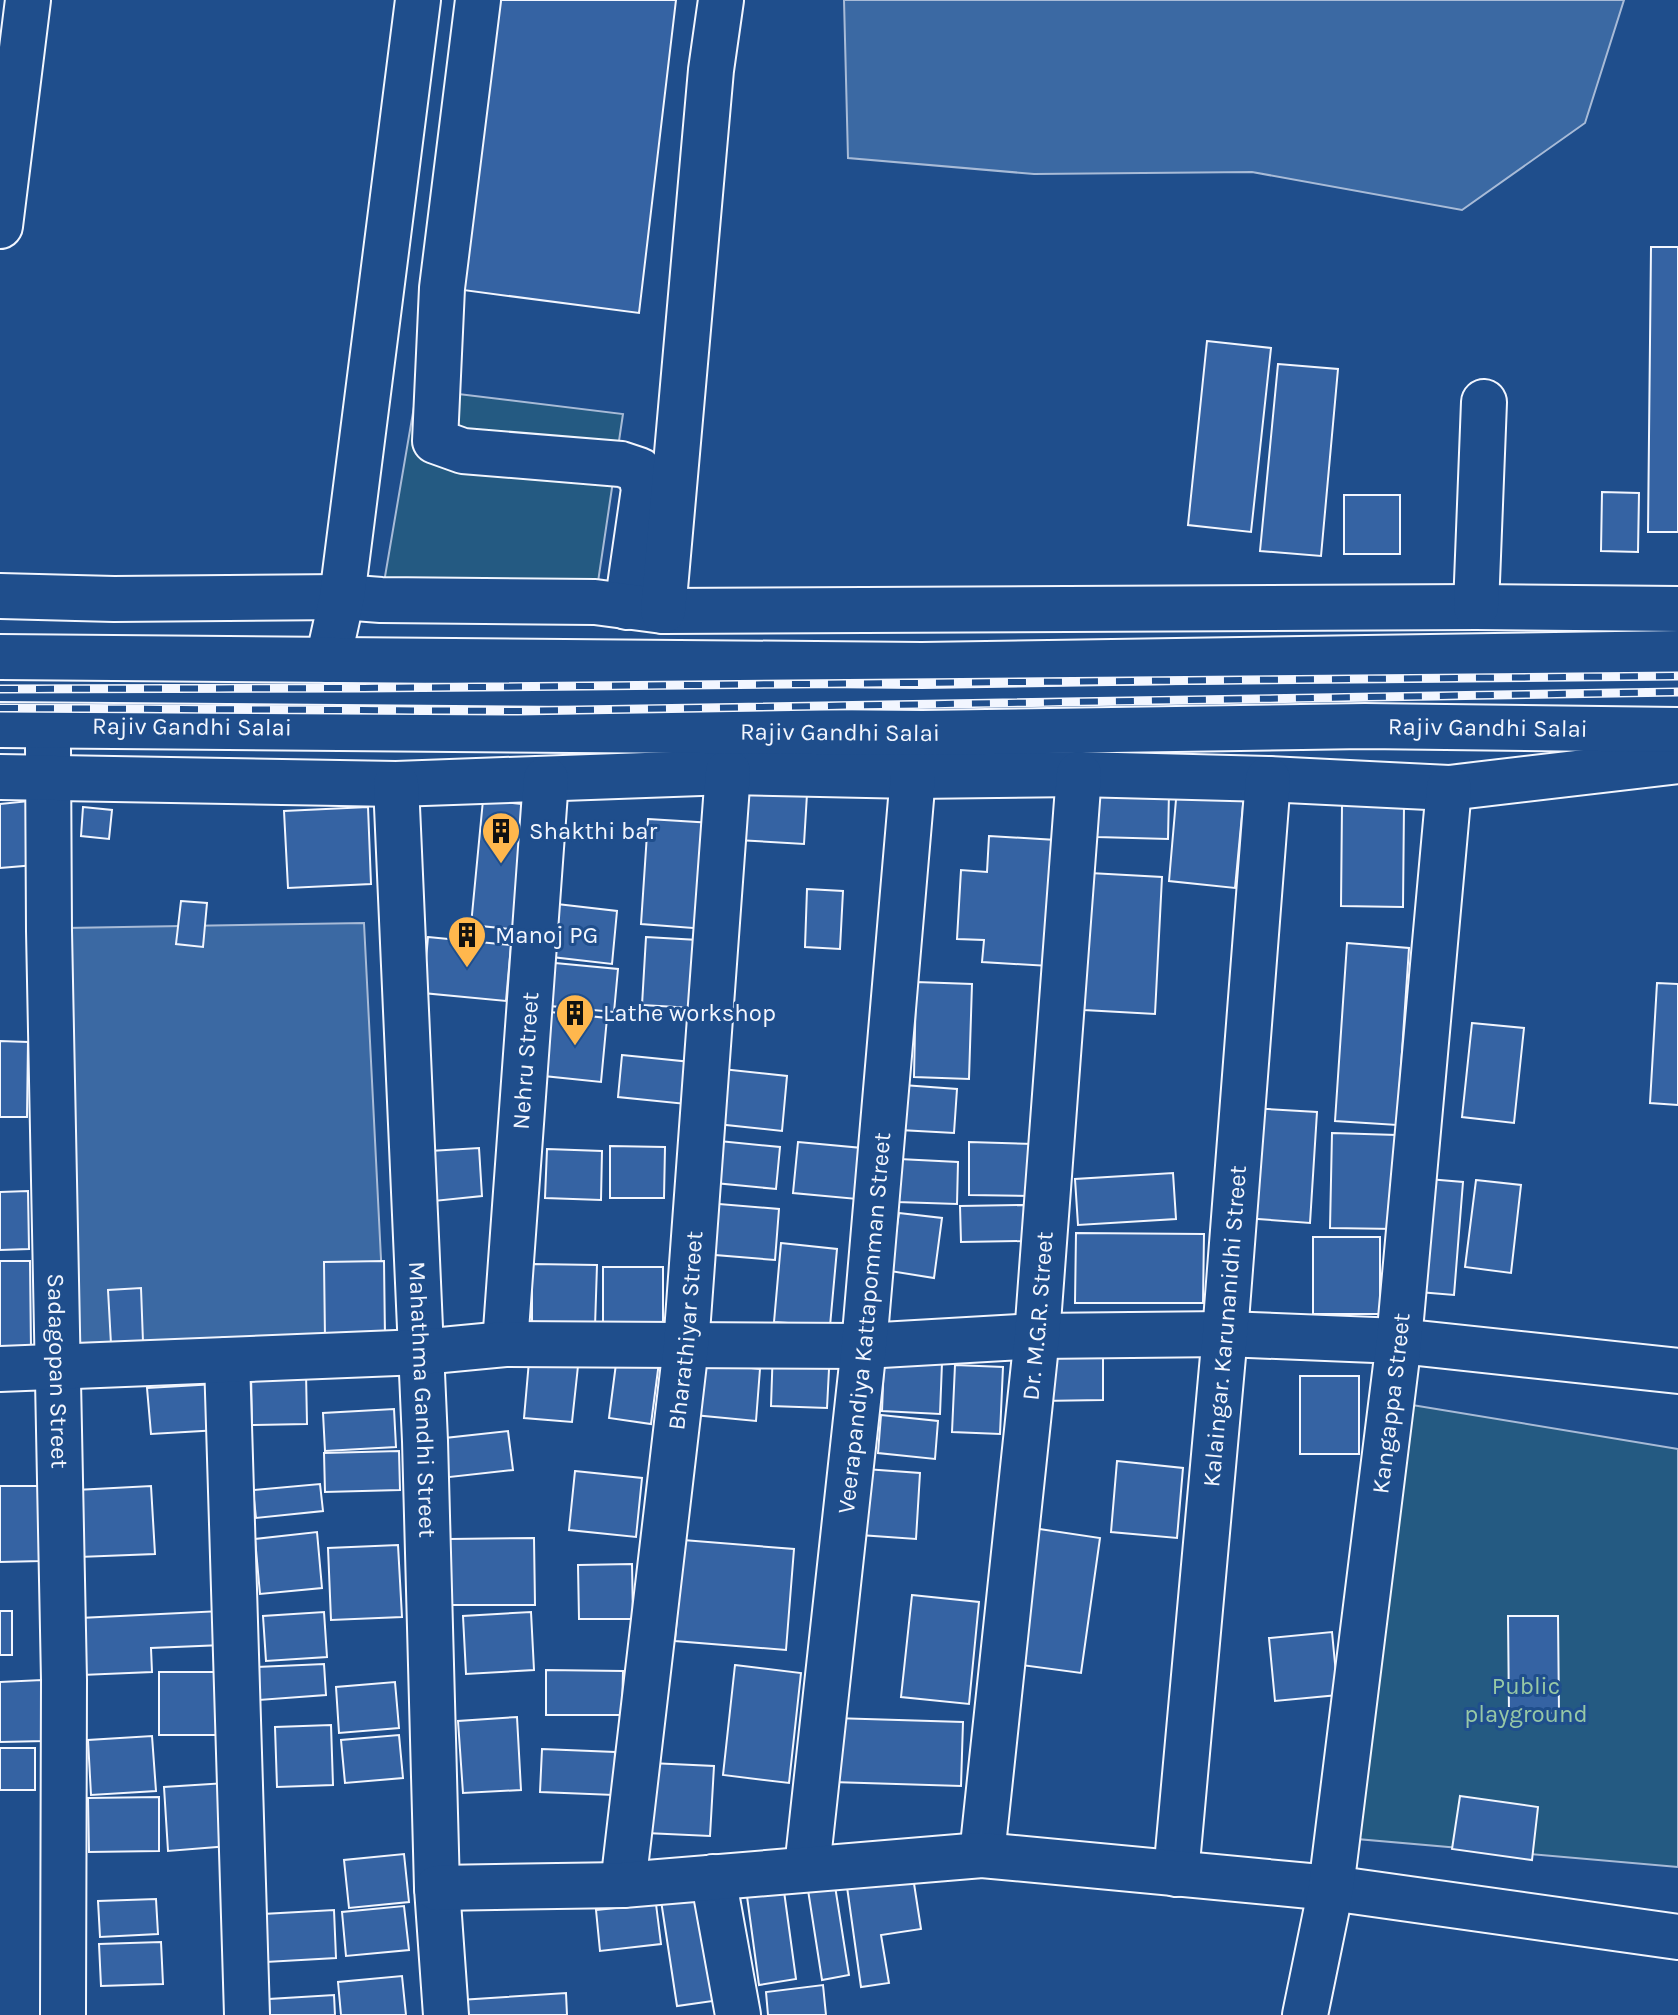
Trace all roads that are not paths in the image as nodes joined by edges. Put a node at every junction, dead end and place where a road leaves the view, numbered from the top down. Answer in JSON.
{"nodes":[{"id":1,"x":28,"y":0,"type":"edge"},
{"id":2,"x":418,"y":0,"type":"edge"},
{"id":3,"x":478,"y":0,"type":"edge"},
{"id":4,"x":721,"y":0,"type":"edge"},
{"id":5,"x":0,"y":226,"type":"edge"},
{"id":6,"x":1484,"y":402,"type":"dead end"},
{"id":7,"x":0,"y":596,"type":"edge"},
{"id":8,"x":342,"y":597,"type":"junction"},
{"id":9,"x":1476,"y":607,"type":"junction"},
{"id":10,"x":645,"y":609,"type":"junction"},
{"id":11,"x":1678,"y":609,"type":"edge"},
{"id":12,"x":997,"y":610,"type":"junction"},
{"id":13,"x":1678,"y":653,"type":"edge"},
{"id":14,"x":0,"y":657,"type":"edge"},
{"id":15,"x":328,"y":660,"type":"junction"},
{"id":16,"x":998,"y":663,"type":"junction"},
{"id":17,"x":0,"y":725,"type":"edge"},
{"id":18,"x":47,"y":725,"type":"junction"},
{"id":19,"x":1678,"y":730,"type":"edge"},
{"id":20,"x":913,"y":732,"type":"junction"},
{"id":21,"x":1678,"y":761,"type":"edge"},
{"id":22,"x":728,"y":772,"type":"junction"},
{"id":23,"x":1079,"y":774,"type":"junction"},
{"id":24,"x":50,"y":776,"type":"junction"},
{"id":25,"x":913,"y":776,"type":"junction"},
{"id":26,"x":0,"y":777,"type":"edge"},
{"id":27,"x":546,"y":779,"type":"junction"},
{"id":28,"x":1268,"y":779,"type":"junction"},
{"id":29,"x":396,"y":784,"type":"junction"},
{"id":30,"x":1449,"y":788,"type":"junction"},
{"id":31,"x":1225,"y":1334,"type":"junction"},
{"id":32,"x":1037,"y":1336,"type":"junction"},
{"id":33,"x":1399,"y":1341,"type":"junction"},
{"id":34,"x":505,"y":1344,"type":"junction"},
{"id":35,"x":686,"y":1346,"type":"junction"},
{"id":36,"x":864,"y":1346,"type":"junction"},
{"id":37,"x":421,"y":1352,"type":"junction"},
{"id":38,"x":227,"y":1360,"type":"junction"},
{"id":39,"x":57,"y":1367,"type":"junction"},
{"id":40,"x":0,"y":1369,"type":"edge"},
{"id":41,"x":1678,"y":1371,"type":"edge"},
{"id":42,"x":982,"y":1855,"type":"junction"},
{"id":43,"x":807,"y":1868,"type":"junction"},
{"id":44,"x":1176,"y":1874,"type":"junction"},
{"id":45,"x":713,"y":1877,"type":"junction"},
{"id":46,"x":623,"y":1885,"type":"junction"},
{"id":47,"x":437,"y":1888,"type":"junction"},
{"id":48,"x":1331,"y":1888,"type":"junction"},
{"id":49,"x":1678,"y":1937,"type":"edge"},
{"id":50,"x":63,"y":2015,"type":"edge"},
{"id":51,"x":247,"y":2015,"type":"edge"},
{"id":52,"x":446,"y":2015,"type":"edge"},
{"id":53,"x":738,"y":2015,"type":"edge"},
{"id":54,"x":1305,"y":2015,"type":"edge"}],
"edges":[{"from":1,"to":5,"type":"street"},
{"from":2,"to":8,"type":"street"},
{"from":3,"to":10,"type":"street"},
{"from":4,"to":10,"type":"street"},
{"from":6,"to":9,"type":"street"},
{"from":7,"to":8,"type":"street"},
{"from":8,"to":10,"type":"street"},
{"from":8,"to":15,"type":"street"},
{"from":9,"to":11,"type":"street"},
{"from":9,"to":12,"type":"street"},
{"from":10,"to":12,"type":"street"},
{"from":12,"to":16,"type":"street"},
{"from":13,"to":16,"type":"street"},
{"from":14,"to":15,"type":"street"},
{"from":15,"to":16,"type":"street"},
{"from":17,"to":18,"type":"street","name":"Rajiv Gandhi Salai"},
{"from":18,"to":20,"type":"street","name":"Rajiv Gandhi Salai"},
{"from":18,"to":24,"type":"street","name":"Sadagopan Street"},
{"from":19,"to":20,"type":"street","name":"Rajiv Gandhi Salai"},
{"from":20,"to":25,"type":"street","name":"Veerapandiya Kattapomman Street"},
{"from":21,"to":30,"type":"street"},
{"from":22,"to":25,"type":"street"},
{"from":22,"to":27,"type":"street"},
{"from":22,"to":35,"type":"street","name":"Bharathiyar Street"},
{"from":23,"to":25,"type":"street"},
{"from":23,"to":28,"type":"street"},
{"from":23,"to":32,"type":"street","name":"Dr. M.G.R. Street"},
{"from":24,"to":26,"type":"street"},
{"from":24,"to":29,"type":"street"},
{"from":24,"to":39,"type":"street","name":"Sadagopan Street"},
{"from":25,"to":36,"type":"street","name":"Veerapandiya Kattapomman Street"},
{"from":27,"to":29,"type":"street"},
{"from":27,"to":34,"type":"street","name":"Nehru Street"},
{"from":28,"to":30,"type":"street"},
{"from":28,"to":31,"type":"street","name":"Kalaingar. Karunanidhi Street"},
{"from":29,"to":37,"type":"street","name":"Mahathma Gandhi Street"},
{"from":30,"to":33,"type":"street","name":"Kangappa Street"},
{"from":31,"to":32,"type":"street"},
{"from":31,"to":33,"type":"street"},
{"from":31,"to":44,"type":"street","name":"Kalaingar. Karunanidhi Street"},
{"from":32,"to":36,"type":"street"},
{"from":32,"to":42,"type":"street","name":"Dr. M.G.R. Street"},
{"from":33,"to":41,"type":"street"},
{"from":33,"to":48,"type":"street","name":"Kangappa Street"},
{"from":34,"to":35,"type":"street"},
{"from":34,"to":37,"type":"street"},
{"from":35,"to":36,"type":"street"},
{"from":35,"to":46,"type":"street","name":"Bharathiyar Street"},
{"from":36,"to":43,"type":"street","name":"Veerapandiya Kattapomman Street"},
{"from":37,"to":38,"type":"street"},
{"from":37,"to":47,"type":"street","name":"Mahathma Gandhi Street"},
{"from":38,"to":39,"type":"street"},
{"from":38,"to":51,"type":"street"},
{"from":39,"to":40,"type":"street"},
{"from":39,"to":50,"type":"street","name":"Sadagopan Street"},
{"from":42,"to":43,"type":"street"},
{"from":42,"to":44,"type":"street"},
{"from":43,"to":45,"type":"street"},
{"from":44,"to":48,"type":"street"},
{"from":45,"to":46,"type":"street"},
{"from":45,"to":53,"type":"street"},
{"from":46,"to":47,"type":"street"},
{"from":47,"to":52,"type":"street","name":"Mahathma Gandhi Street"},
{"from":48,"to":49,"type":"street"},
{"from":48,"to":54,"type":"street","name":"Kangappa Street"}]}
